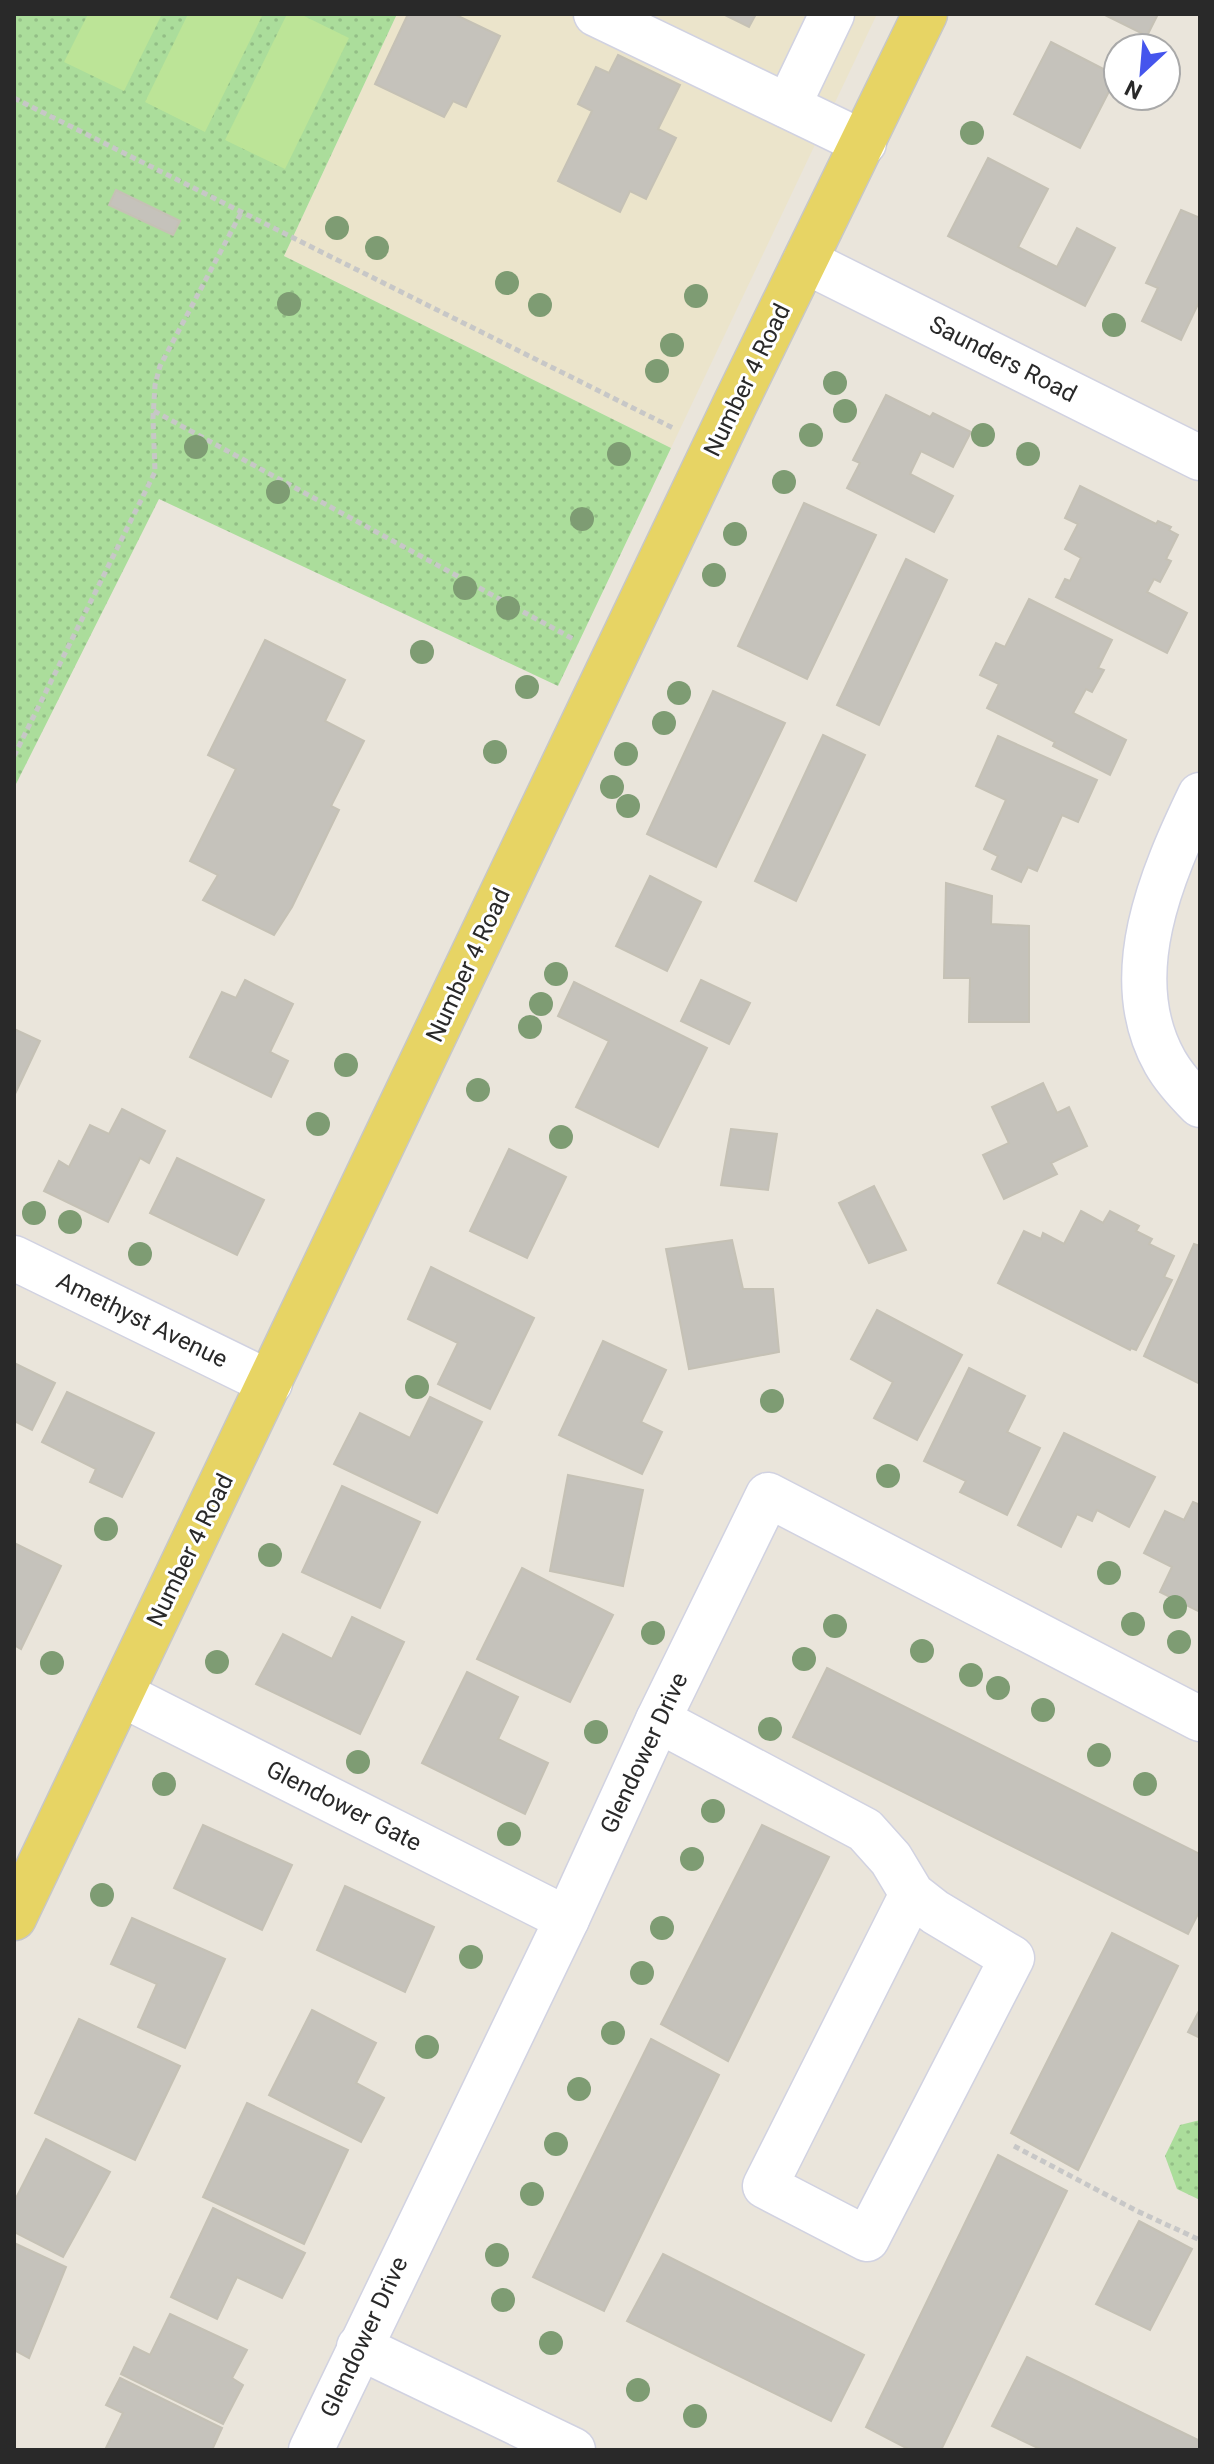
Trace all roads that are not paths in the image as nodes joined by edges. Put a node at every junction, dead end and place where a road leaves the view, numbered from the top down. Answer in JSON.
{"nodes":[{"id":1,"x":596,"y":14,"type":"edge"},
{"id":2,"x":832,"y":14,"type":"edge"},
{"id":3,"x":925,"y":14,"type":"edge"},
{"id":4,"x":788,"y":106,"type":"junction"},
{"id":5,"x":864,"y":143,"type":"junction"},
{"id":6,"x":805,"y":261,"type":"junction"},
{"id":7,"x":1200,"y":458,"type":"edge"},
{"id":8,"x":1200,"y":795,"type":"edge"},
{"id":9,"x":1200,"y":1105,"type":"edge"},
{"id":10,"x":14,"y":1258,"type":"edge"},
{"id":11,"x":270,"y":1383,"type":"junction"},
{"id":12,"x":121,"y":1694,"type":"junction"},
{"id":13,"x":1200,"y":1719,"type":"edge"},
{"id":14,"x":658,"y":1720,"type":"junction"},
{"id":15,"x":912,"y":1894,"type":"junction"},
{"id":16,"x":14,"y":1918,"type":"edge"},
{"id":17,"x":567,"y":1919,"type":"junction"},
{"id":18,"x":359,"y":2347,"type":"junction"},
{"id":19,"x":311,"y":2450,"type":"edge"},
{"id":20,"x":573,"y":2450,"type":"edge"}],
"edges":[{"from":1,"to":4,"type":"street"},
{"from":2,"to":4,"type":"street"},
{"from":3,"to":5,"type":"main road","name":"Number 4 Road"},
{"from":4,"to":5,"type":"street"},
{"from":5,"to":6,"type":"main road","name":"Number 4 Road"},
{"from":6,"to":7,"type":"street","name":"Saunders Road"},
{"from":6,"to":11,"type":"main road","name":"Number 4 Road"},
{"from":8,"to":9,"type":"street"},
{"from":10,"to":11,"type":"street","name":"Amethyst Avenue"},
{"from":11,"to":12,"type":"main road","name":"Number 4 Road"},
{"from":12,"to":16,"type":"main road","name":"Number 4 Road"},
{"from":12,"to":17,"type":"street","name":"Glendower Gate"},
{"from":13,"to":14,"type":"street","name":"Glendower Drive"},
{"from":14,"to":15,"type":"street"},
{"from":14,"to":17,"type":"street","name":"Glendower Drive"},
{"from":15,"to":15,"type":"street"},
{"from":17,"to":18,"type":"street","name":"Glendower Drive"},
{"from":18,"to":19,"type":"street","name":"Glendower Drive"},
{"from":18,"to":20,"type":"street"}]}
